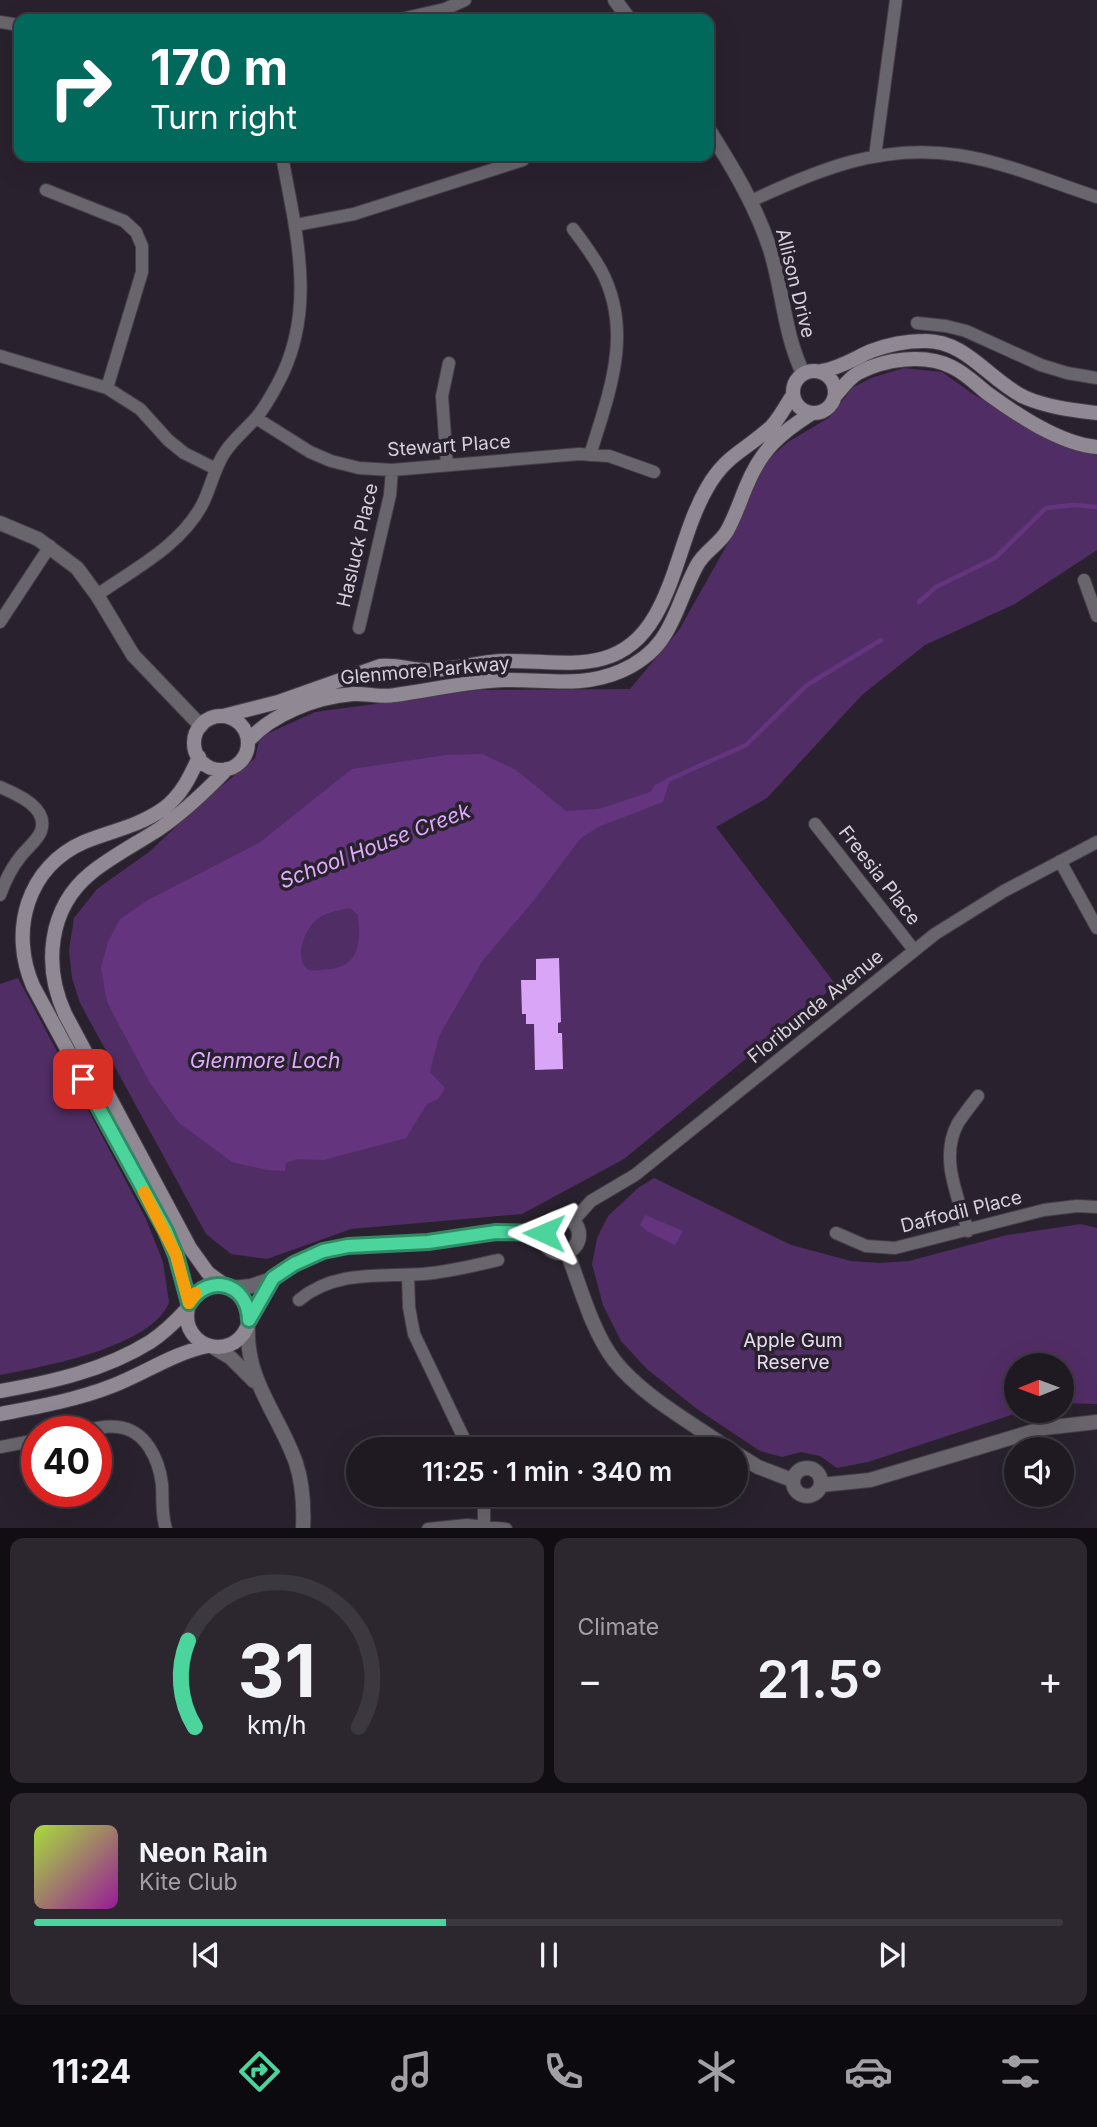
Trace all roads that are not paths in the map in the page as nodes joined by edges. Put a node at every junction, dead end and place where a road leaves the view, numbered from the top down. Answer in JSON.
{"nodes":[{"id":1,"x":465,"y":0,"type":"edge"},
{"id":2,"x":896,"y":0,"type":"edge"},
{"id":3,"x":424,"y":14,"type":"edge"},
{"id":4,"x":714,"y":138,"type":"edge"},
{"id":5,"x":875,"y":156,"type":"junction"},
{"id":6,"x":283,"y":161,"type":"edge"},
{"id":7,"x":520,"y":161,"type":"edge"},
{"id":8,"x":46,"y":190,"type":"dead end"},
{"id":9,"x":1097,"y":197,"type":"edge"},
{"id":10,"x":751,"y":201,"type":"junction"},
{"id":11,"x":296,"y":225,"type":"junction"},
{"id":12,"x":573,"y":229,"type":"dead end"},
{"id":13,"x":917,"y":323,"type":"dead end"},
{"id":14,"x":0,"y":356,"type":"edge"},
{"id":15,"x":449,"y":363,"type":"dead end"},
{"id":16,"x":822,"y":371,"type":"junction"},
{"id":17,"x":803,"y":373,"type":"junction"},
{"id":18,"x":1097,"y":378,"type":"edge"},
{"id":19,"x":107,"y":388,"type":"junction"},
{"id":20,"x":793,"y":395,"type":"junction"},
{"id":21,"x":835,"y":396,"type":"junction"},
{"id":22,"x":811,"y":413,"type":"junction"},
{"id":23,"x":1097,"y":413,"type":"edge"},
{"id":24,"x":256,"y":418,"type":"junction"},
{"id":25,"x":1097,"y":447,"type":"edge"},
{"id":26,"x":590,"y":455,"type":"junction"},
{"id":27,"x":447,"y":466,"type":"junction"},
{"id":28,"x":216,"y":469,"type":"junction"},
{"id":29,"x":392,"y":470,"type":"junction"},
{"id":30,"x":654,"y":471,"type":"dead end"},
{"id":31,"x":0,"y":523,"type":"edge"},
{"id":32,"x":50,"y":546,"type":"junction"},
{"id":33,"x":1084,"y":580,"type":"dead end"},
{"id":34,"x":97,"y":595,"type":"junction"},
{"id":35,"x":1097,"y":616,"type":"edge"},
{"id":36,"x":0,"y":622,"type":"edge"},
{"id":37,"x":359,"y":628,"type":"dead end"},
{"id":38,"x":223,"y":716,"type":"junction"},
{"id":39,"x":201,"y":726,"type":"junction"},
{"id":40,"x":248,"y":741,"type":"junction"},
{"id":41,"x":199,"y":757,"type":"junction"},
{"id":42,"x":227,"y":769,"type":"junction"},
{"id":43,"x":0,"y":787,"type":"edge"},
{"id":44,"x":815,"y":824,"type":"dead end"},
{"id":45,"x":1097,"y":842,"type":"edge"},
{"id":46,"x":1060,"y":861,"type":"junction"},
{"id":47,"x":0,"y":895,"type":"edge"},
{"id":48,"x":1097,"y":928,"type":"edge"},
{"id":49,"x":914,"y":950,"type":"junction"},
{"id":50,"x":978,"y":1096,"type":"dead end"},
{"id":51,"x":1097,"y":1207,"type":"edge"},
{"id":52,"x":573,"y":1221,"type":"junction"},
{"id":53,"x":968,"y":1231,"type":"junction"},
{"id":54,"x":544,"y":1233,"type":"junction"},
{"id":55,"x":836,"y":1233,"type":"dead end"},
{"id":56,"x":567,"y":1252,"type":"junction"},
{"id":57,"x":498,"y":1260,"type":"dead end"},
{"id":58,"x":408,"y":1275,"type":"junction"},
{"id":59,"x":273,"y":1278,"type":"junction"},
{"id":60,"x":229,"y":1287,"type":"junction"},
{"id":61,"x":299,"y":1300,"type":"dead end"},
{"id":62,"x":188,"y":1306,"type":"junction"},
{"id":63,"x":248,"y":1323,"type":"junction"},
{"id":64,"x":210,"y":1346,"type":"junction"},
{"id":65,"x":257,"y":1385,"type":"junction"},
{"id":66,"x":0,"y":1391,"type":"edge"},
{"id":67,"x":0,"y":1414,"type":"edge"},
{"id":68,"x":1097,"y":1422,"type":"edge"},
{"id":69,"x":112,"y":1428,"type":"edge"},
{"id":70,"x":463,"y":1437,"type":"edge"},
{"id":71,"x":712,"y":1437,"type":"edge"},
{"id":72,"x":21,"y":1443,"type":"edge"},
{"id":73,"x":0,"y":1447,"type":"edge"},
{"id":74,"x":748,"y":1461,"type":"edge"},
{"id":75,"x":792,"y":1480,"type":"junction"},
{"id":76,"x":821,"y":1485,"type":"junction"},
{"id":77,"x":484,"y":1507,"type":"edge"},
{"id":78,"x":484,"y":1526,"type":"junction"},
{"id":79,"x":166,"y":1528,"type":"edge"},
{"id":80,"x":303,"y":1528,"type":"edge"},
{"id":81,"x":428,"y":1528,"type":"edge"},
{"id":82,"x":506,"y":1528,"type":"edge"}],
"edges":[{"from":1,"to":3,"type":"street"},
{"from":2,"to":5,"type":"street"},
{"from":4,"to":10,"type":"street","name":"Allison Drive"},
{"from":5,"to":9,"type":"street"},
{"from":5,"to":10,"type":"street"},
{"from":6,"to":11,"type":"street"},
{"from":7,"to":11,"type":"street"},
{"from":8,"to":19,"type":"street"},
{"from":10,"to":17,"type":"street","name":"Allison Drive"},
{"from":11,"to":24,"type":"street"},
{"from":12,"to":26,"type":"street"},
{"from":13,"to":18,"type":"street"},
{"from":14,"to":19,"type":"street"},
{"from":15,"to":27,"type":"street"},
{"from":16,"to":17,"type":"main road"},
{"from":16,"to":21,"type":"main road"},
{"from":16,"to":23,"type":"main road"},
{"from":17,"to":20,"type":"main road"},
{"from":19,"to":28,"type":"street"},
{"from":20,"to":22,"type":"main road"},
{"from":20,"to":38,"type":"main road","name":"Glenmore Parkway"},
{"from":21,"to":22,"type":"main road"},
{"from":21,"to":25,"type":"main road"},
{"from":22,"to":40,"type":"main road","name":"Glenmore Parkway"},
{"from":24,"to":28,"type":"street"},
{"from":24,"to":29,"type":"street","name":"Stewart Place"},
{"from":26,"to":27,"type":"street","name":"Stewart Place"},
{"from":26,"to":30,"type":"street","name":"Stewart Place"},
{"from":27,"to":29,"type":"street","name":"Stewart Place"},
{"from":28,"to":34,"type":"street"},
{"from":29,"to":37,"type":"street","name":"Hasluck Place"},
{"from":31,"to":32,"type":"street"},
{"from":32,"to":34,"type":"street"},
{"from":32,"to":36,"type":"street"},
{"from":33,"to":35,"type":"street"},
{"from":34,"to":39,"type":"street"},
{"from":38,"to":39,"type":"main road"},
{"from":38,"to":40,"type":"main road"},
{"from":39,"to":41,"type":"main road"},
{"from":40,"to":42,"type":"main road"},
{"from":41,"to":42,"type":"main road"},
{"from":41,"to":62,"type":"main road"},
{"from":42,"to":60,"type":"main road"},
{"from":43,"to":47,"type":"street"},
{"from":44,"to":49,"type":"street","name":"Freesia Place"},
{"from":45,"to":46,"type":"street","name":"Floribunda Avenue"},
{"from":46,"to":48,"type":"street"},
{"from":46,"to":49,"type":"street","name":"Floribunda Avenue"},
{"from":49,"to":52,"type":"street","name":"Floribunda Avenue"},
{"from":50,"to":53,"type":"street"},
{"from":51,"to":53,"type":"street","name":"Daffodil Place"},
{"from":52,"to":54,"type":"street"},
{"from":52,"to":56,"type":"street"},
{"from":53,"to":55,"type":"street","name":"Daffodil Place"},
{"from":54,"to":56,"type":"street"},
{"from":54,"to":59,"type":"street"},
{"from":56,"to":71,"type":"street"},
{"from":57,"to":58,"type":"street"},
{"from":58,"to":61,"type":"street"},
{"from":58,"to":70,"type":"street"},
{"from":59,"to":60,"type":"street"},
{"from":59,"to":63,"type":"street"},
{"from":60,"to":62,"type":"main road"},
{"from":60,"to":63,"type":"main road"},
{"from":62,"to":64,"type":"main road"},
{"from":62,"to":66,"type":"main road"},
{"from":63,"to":64,"type":"main road"},
{"from":63,"to":65,"type":"street"},
{"from":64,"to":65,"type":"street"},
{"from":64,"to":67,"type":"main road"},
{"from":65,"to":80,"type":"street"},
{"from":68,"to":76,"type":"street"},
{"from":69,"to":79,"type":"street"},
{"from":72,"to":73,"type":"street"},
{"from":74,"to":75,"type":"street"},
{"from":75,"to":76,"type":"street"},
{"from":75,"to":76,"type":"street"},
{"from":77,"to":78,"type":"street"},
{"from":78,"to":81,"type":"street"},
{"from":78,"to":82,"type":"street"}]}
